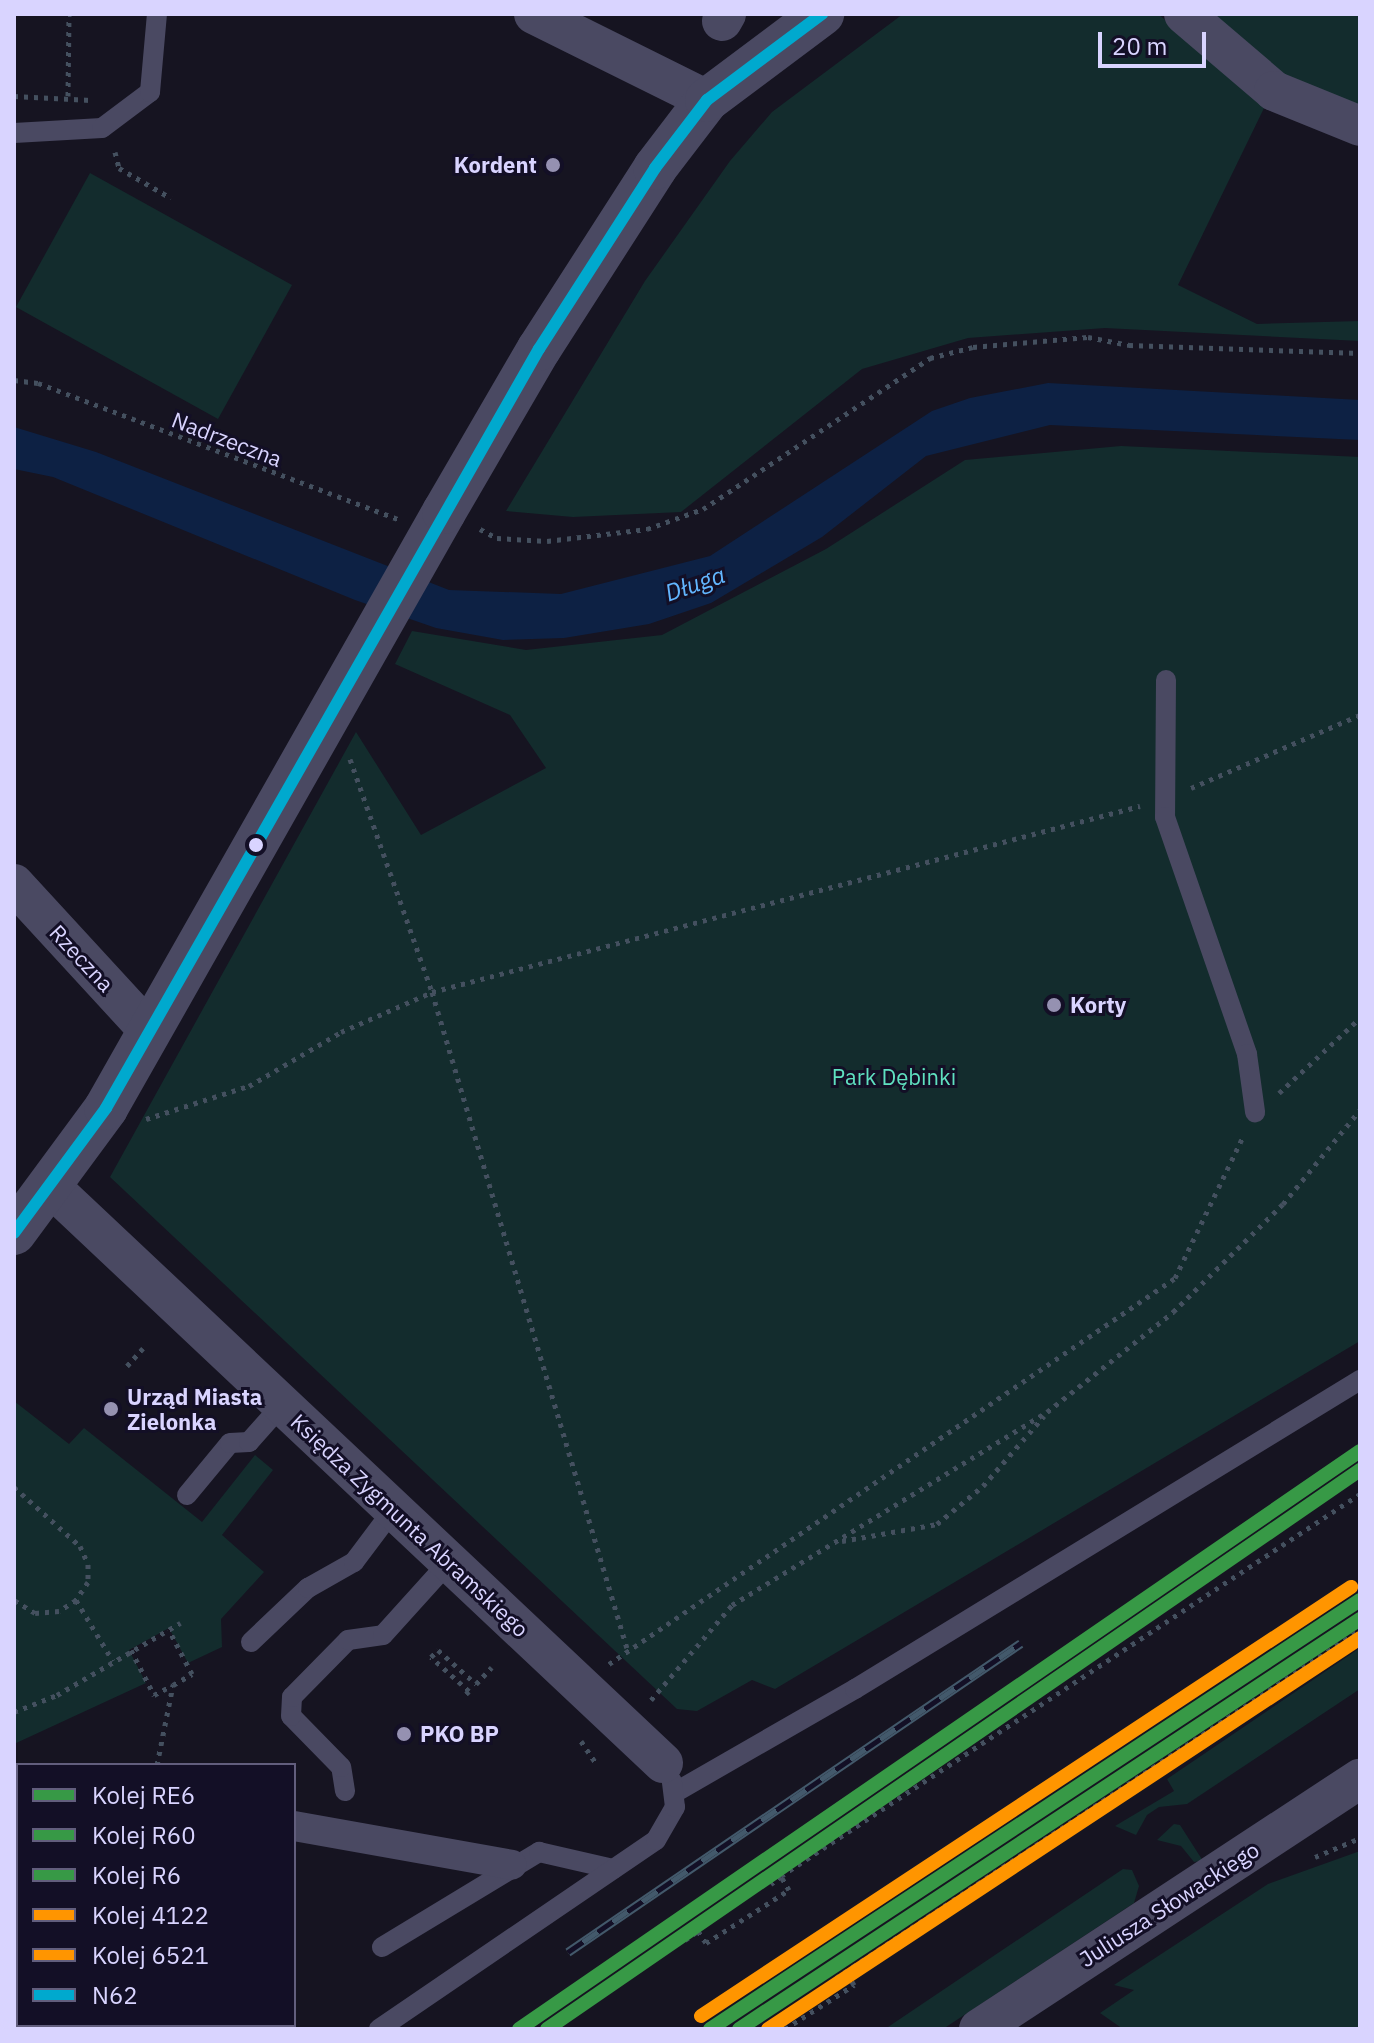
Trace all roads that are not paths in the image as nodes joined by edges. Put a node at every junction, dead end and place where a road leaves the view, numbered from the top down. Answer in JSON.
{"nodes":[{"id":1,"x":157,"y":14,"type":"edge"},
{"id":2,"x":534,"y":14,"type":"edge"},
{"id":3,"x":822,"y":14,"type":"edge"},
{"id":4,"x":1184,"y":14,"type":"edge"},
{"id":5,"x":707,"y":100,"type":"junction"},
{"id":6,"x":1360,"y":126,"type":"edge"},
{"id":7,"x":14,"y":133,"type":"edge"},
{"id":8,"x":1166,"y":680,"type":"dead end"},
{"id":9,"x":14,"y":884,"type":"edge"},
{"id":10,"x":150,"y":1032,"type":"junction"},
{"id":11,"x":1255,"y":1112,"type":"road end"},
{"id":12,"x":52,"y":1188,"type":"junction"},
{"id":13,"x":14,"y":1233,"type":"edge"},
{"id":14,"x":1360,"y":1380,"type":"edge"},
{"id":15,"x":282,"y":1405,"type":"junction"},
{"id":16,"x":187,"y":1495,"type":"dead end"},
{"id":17,"x":393,"y":1510,"type":"junction"},
{"id":18,"x":449,"y":1562,"type":"junction"},
{"id":19,"x":251,"y":1642,"type":"dead end"},
{"id":20,"x":669,"y":1778,"type":"junction"},
{"id":21,"x":1360,"y":1779,"type":"edge"},
{"id":22,"x":345,"y":1791,"type":"dead end"},
{"id":23,"x":296,"y":1826,"type":"edge"},
{"id":24,"x":512,"y":1865,"type":"junction"},
{"id":25,"x":613,"y":1869,"type":"junction"},
{"id":26,"x":382,"y":1947,"type":"dead end"},
{"id":27,"x":379,"y":2029,"type":"edge"},
{"id":28,"x":979,"y":2029,"type":"edge"}],
"edges":[{"from":1,"to":7,"type":"lane"},
{"from":2,"to":5,"type":"street"},
{"from":3,"to":5,"type":"street"},
{"from":4,"to":6,"type":"street"},
{"from":5,"to":10,"type":"street"},
{"from":8,"to":11,"type":"lane"},
{"from":9,"to":10,"type":"street","name":"Rzeczna"},
{"from":10,"to":12,"type":"street"},
{"from":12,"to":13,"type":"street"},
{"from":12,"to":15,"type":"street","name":"Księdza Zygmunta Abramskiego"},
{"from":14,"to":20,"type":"lane"},
{"from":15,"to":16,"type":"lane"},
{"from":15,"to":17,"type":"street","name":"Księdza Zygmunta Abramskiego"},
{"from":17,"to":18,"type":"street","name":"Księdza Zygmunta Abramskiego"},
{"from":17,"to":19,"type":"lane"},
{"from":18,"to":20,"type":"street","name":"Księdza Zygmunta Abramskiego"},
{"from":18,"to":22,"type":"lane"},
{"from":20,"to":25,"type":"lane"},
{"from":21,"to":28,"type":"street","name":"Juliusza Słowackiego"},
{"from":23,"to":24,"type":"street"},
{"from":24,"to":25,"type":"lane"},
{"from":24,"to":26,"type":"lane"},
{"from":25,"to":27,"type":"lane"}]}
